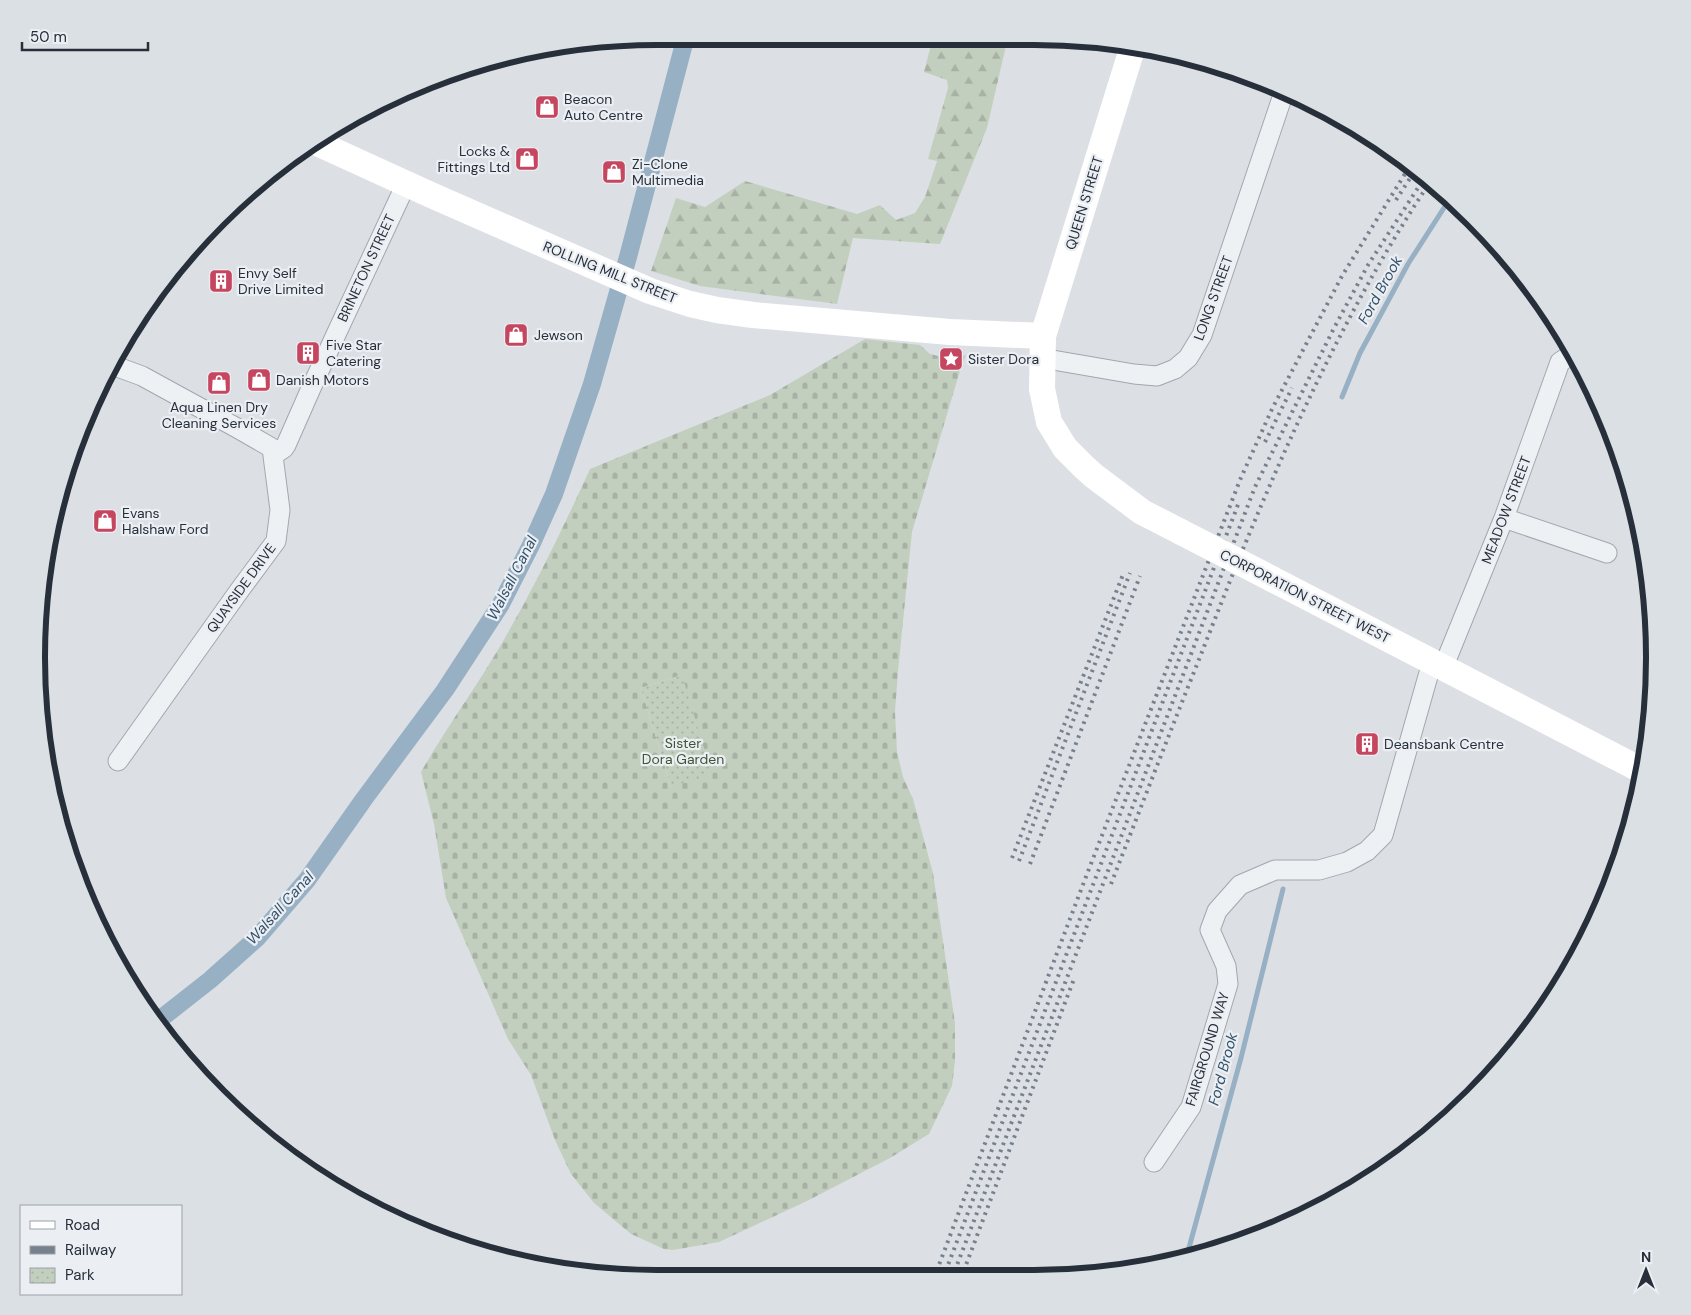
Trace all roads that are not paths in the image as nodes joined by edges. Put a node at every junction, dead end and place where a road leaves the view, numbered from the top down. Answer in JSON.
{"nodes":[{"id":1,"x":1131,"y":53,"type":"edge"},
{"id":2,"x":1282,"y":98,"type":"edge"},
{"id":3,"x":321,"y":145,"type":"edge"},
{"id":4,"x":406,"y":184,"type":"junction"},
{"id":5,"x":1042,"y":347,"type":"junction"},
{"id":6,"x":1567,"y":357,"type":"edge"},
{"id":7,"x":118,"y":367,"type":"edge"},
{"id":8,"x":272,"y":448,"type":"junction"},
{"id":9,"x":1504,"y":518,"type":"junction"},
{"id":10,"x":1607,"y":553,"type":"dead end"},
{"id":11,"x":1438,"y":665,"type":"junction"},
{"id":12,"x":118,"y":761,"type":"dead end"},
{"id":13,"x":1636,"y":767,"type":"edge"},
{"id":14,"x":1154,"y":1162,"type":"dead end"}],
"edges":[{"from":1,"to":5,"type":"street","name":"QUEEN STREET"},
{"from":2,"to":5,"type":"street","name":"LONG STREET"},
{"from":3,"to":4,"type":"street","name":"ROLLING MILL STREET"},
{"from":4,"to":5,"type":"street","name":"ROLLING MILL STREET"},
{"from":4,"to":8,"type":"street","name":"BRINETON STREET"},
{"from":5,"to":11,"type":"street","name":"CORPORATION STREET WEST","bridge":true},
{"from":6,"to":9,"type":"street","name":"MEADOW STREET"},
{"from":7,"to":8,"type":"street"},
{"from":8,"to":12,"type":"street","name":"QUAYSIDE DRIVE"},
{"from":9,"to":10,"type":"street"},
{"from":9,"to":11,"type":"street","name":"MEADOW STREET"},
{"from":11,"to":13,"type":"street","name":"CORPORATION STREET WEST"},
{"from":11,"to":14,"type":"street","name":"FAIRGROUND WAY"}]}
